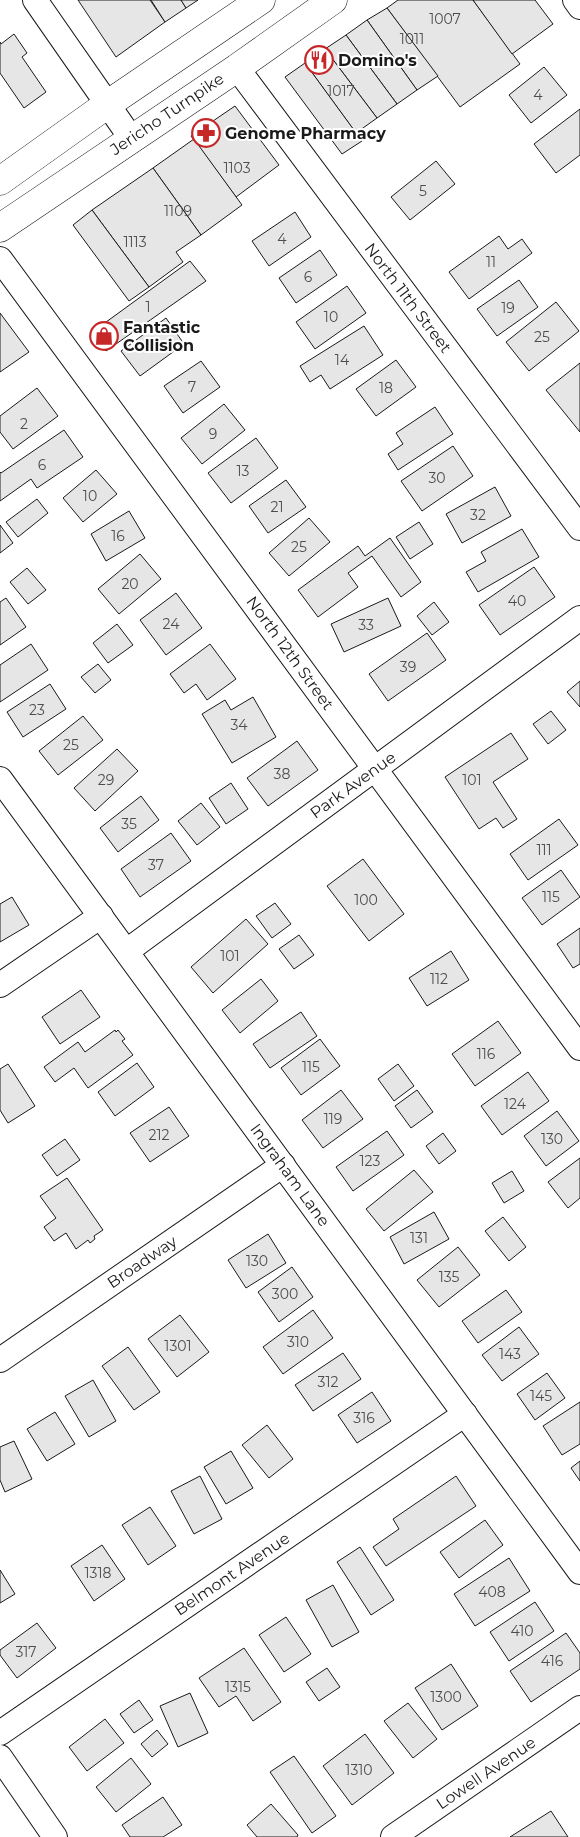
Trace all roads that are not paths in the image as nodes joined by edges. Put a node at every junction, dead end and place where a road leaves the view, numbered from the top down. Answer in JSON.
{"nodes":[{"id":1,"x":36,"y":0,"type":"edge"},
{"id":2,"x":262,"y":0,"type":"edge"},
{"id":3,"x":333,"y":0,"type":"edge"},
{"id":4,"x":575,"y":0,"type":"edge"},
{"id":5,"x":580,"y":7,"type":"edge"},
{"id":6,"x":236,"y":68,"type":"junction"},
{"id":7,"x":108,"y":104,"type":"junction"},
{"id":8,"x":131,"y":138,"type":"junction"},
{"id":9,"x":40,"y":154,"type":"junction"},
{"id":10,"x":0,"y":181,"type":"edge"},
{"id":11,"x":0,"y":205,"type":"edge"},
{"id":12,"x":0,"y":228,"type":"edge"},
{"id":13,"x":0,"y":259,"type":"edge"},
{"id":14,"x":580,"y":528,"type":"edge"},
{"id":15,"x":580,"y":618,"type":"edge"},
{"id":16,"x":375,"y":768,"type":"junction"},
{"id":17,"x":0,"y":779,"type":"edge"},
{"id":18,"x":100,"y":916,"type":"junction"},
{"id":19,"x":126,"y":951,"type":"junction"},
{"id":20,"x":0,"y":985,"type":"edge"},
{"id":21,"x":580,"y":1048,"type":"edge"},
{"id":22,"x":283,"y":1165,"type":"junction"},
{"id":23,"x":0,"y":1360,"type":"edge"},
{"id":24,"x":465,"y":1414,"type":"junction"},
{"id":25,"x":580,"y":1572,"type":"edge"},
{"id":26,"x":580,"y":1708,"type":"edge"},
{"id":27,"x":0,"y":1733,"type":"edge"},
{"id":28,"x":0,"y":1756,"type":"edge"},
{"id":29,"x":55,"y":1837,"type":"edge"},
{"id":30,"x":392,"y":1837,"type":"edge"}],
"edges":[{"from":1,"to":7,"type":"street"},
{"from":2,"to":7,"type":"main road"},
{"from":3,"to":6,"type":"main road","name":"Jericho Turnpike"},
{"from":4,"to":5,"type":"street"},
{"from":6,"to":8,"type":"main road","name":"Jericho Turnpike"},
{"from":6,"to":14,"type":"street","name":"North 11th Street"},
{"from":7,"to":8,"type":"street"},
{"from":7,"to":9,"type":"main road"},
{"from":8,"to":12,"type":"main road","name":"Jericho Turnpike"},
{"from":9,"to":10,"type":"main road"},
{"from":9,"to":11,"type":"main road"},
{"from":13,"to":16,"type":"street","name":"North 12th Street"},
{"from":15,"to":16,"type":"street","name":"Park Avenue"},
{"from":16,"to":19,"type":"street","name":"Park Avenue"},
{"from":16,"to":21,"type":"street","name":"North 12th Street"},
{"from":17,"to":18,"type":"street","name":"Ingraham Lane"},
{"from":18,"to":19,"type":"street","name":"Ingraham Lane"},
{"from":18,"to":20,"type":"street"},
{"from":19,"to":22,"type":"street","name":"Ingraham Lane"},
{"from":22,"to":23,"type":"street","name":"Broadway"},
{"from":22,"to":24,"type":"street","name":"Ingraham Lane"},
{"from":24,"to":25,"type":"street","name":"Ingraham Lane"},
{"from":24,"to":27,"type":"street","name":"Belmont Avenue"},
{"from":26,"to":30,"type":"street","name":"Lowell Avenue"},
{"from":28,"to":29,"type":"street"}]}
